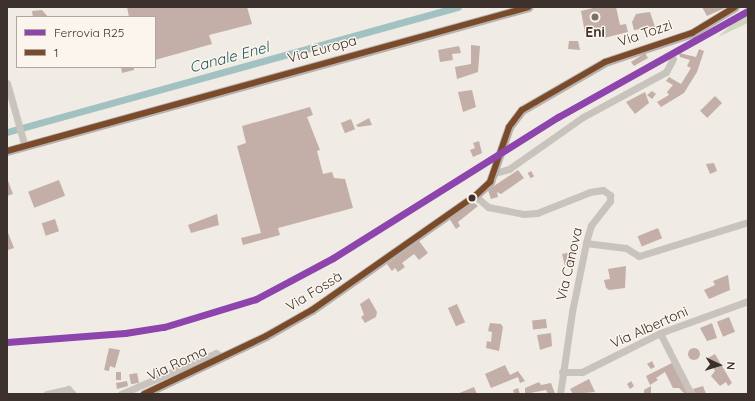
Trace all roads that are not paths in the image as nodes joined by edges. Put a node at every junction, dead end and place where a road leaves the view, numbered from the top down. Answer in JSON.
{"nodes":[{"id":1,"x":529,"y":7,"type":"edge"},
{"id":2,"x":735,"y":7,"type":"edge"},
{"id":3,"x":674,"y":59,"type":"dead end"},
{"id":4,"x":7,"y":83,"type":"edge"},
{"id":5,"x":23,"y":143,"type":"junction"},
{"id":6,"x":7,"y":151,"type":"edge"},
{"id":7,"x":496,"y":171,"type":"junction"},
{"id":8,"x":475,"y":196,"type":"junction"},
{"id":9,"x":748,"y":222,"type":"edge"},
{"id":10,"x":586,"y":243,"type":"junction"},
{"id":11,"x":748,"y":301,"type":"edge"},
{"id":12,"x":660,"y":333,"type":"junction"},
{"id":13,"x":222,"y":357,"type":"junction"},
{"id":14,"x":562,"y":372,"type":"junction"},
{"id":15,"x":47,"y":394,"type":"edge"},
{"id":16,"x":73,"y":394,"type":"edge"},
{"id":17,"x":121,"y":394,"type":"edge"},
{"id":18,"x":144,"y":394,"type":"edge"},
{"id":19,"x":560,"y":394,"type":"edge"},
{"id":20,"x":691,"y":394,"type":"edge"}],
"edges":[{"from":1,"to":5,"type":"main road","name":"Via Europa"},
{"from":2,"to":7,"type":"main road","name":"Via Tozzi"},
{"from":3,"to":7,"type":"street"},
{"from":4,"to":5,"type":"street"},
{"from":5,"to":6,"type":"main road","name":"Via Europa"},
{"from":7,"to":8,"type":"main road","name":"Via Fossà"},
{"from":8,"to":10,"type":"street","name":"Via Canova"},
{"from":8,"to":13,"type":"main road","name":"Via Fossà"},
{"from":9,"to":10,"type":"street"},
{"from":10,"to":14,"type":"street","name":"Via Canova"},
{"from":11,"to":12,"type":"street","name":"Via Albertoni"},
{"from":12,"to":14,"type":"street","name":"Via Albertoni"},
{"from":12,"to":20,"type":"street"},
{"from":13,"to":17,"type":"street","name":"Via Fossà"},
{"from":13,"to":18,"type":"main road","name":"Via Roma"},
{"from":14,"to":19,"type":"street","name":"Via Canova"},
{"from":15,"to":16,"type":"street"}]}
